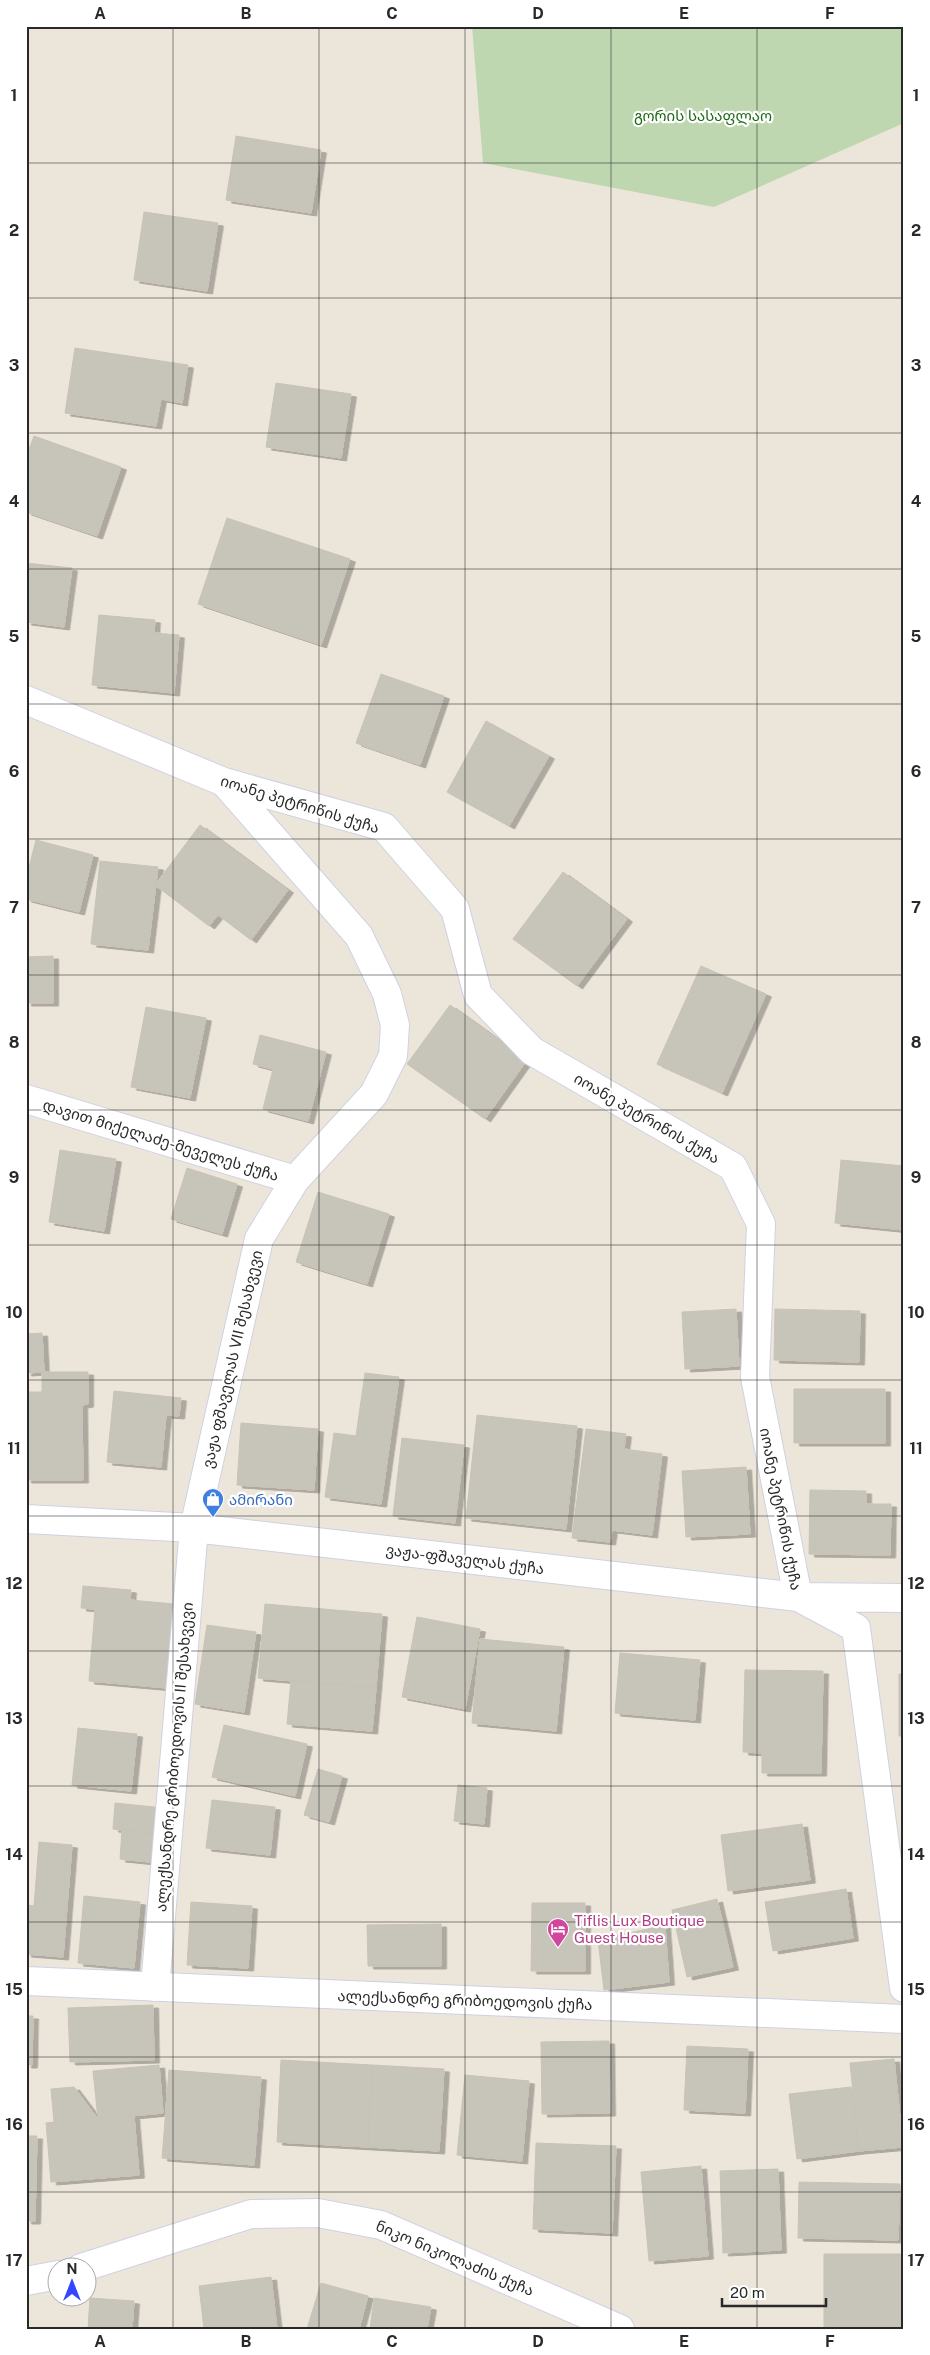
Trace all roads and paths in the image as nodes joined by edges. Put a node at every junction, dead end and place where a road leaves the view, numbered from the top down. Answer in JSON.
{"nodes":[{"id":1,"x":26,"y":700,"type":"edge"},
{"id":2,"x":224,"y":782,"type":"junction"},
{"id":3,"x":26,"y":1099,"type":"edge"},
{"id":4,"x":295,"y":1180,"type":"junction"},
{"id":5,"x":26,"y":1519,"type":"edge"},
{"id":6,"x":194,"y":1528,"type":"junction"},
{"id":7,"x":798,"y":1597,"type":"junction"},
{"id":8,"x":901,"y":1598,"type":"edge"},
{"id":9,"x":856,"y":1628,"type":"junction"},
{"id":10,"x":26,"y":1981,"type":"edge"},
{"id":11,"x":154,"y":1987,"type":"junction"},
{"id":12,"x":904,"y":1988,"type":"edge"},
{"id":13,"x":904,"y":2019,"type":"edge"},
{"id":14,"x":98,"y":2263,"type":"edge"},
{"id":15,"x":48,"y":2277,"type":"edge"},
{"id":16,"x":26,"y":2281,"type":"edge"},
{"id":17,"x":620,"y":2329,"type":"edge"}],
"edges":[{"from":1,"to":2,"type":"street","name":"იოანე პეტრიწის ქუჩა"},
{"from":2,"to":4,"type":"street","name":"ვაჟა ფშაველას VII შესახვევი"},
{"from":2,"to":7,"type":"street","name":"იოანე პეტრიწის ქუჩა"},
{"from":3,"to":4,"type":"street","name":"დავით მიქელაძე-მეველეს ქუჩა"},
{"from":4,"to":6,"type":"street","name":"ვაჟა ფშაველას VII შესახვევი"},
{"from":5,"to":6,"type":"street","name":"ვაჟა-ფშაველას ქუჩა"},
{"from":6,"to":7,"type":"street","name":"ვაჟა-ფშაველას ქუჩა"},
{"from":6,"to":11,"type":"street","name":"ალექსანდრე გრიბოედოვის II შესახვევი"},
{"from":7,"to":8,"type":"street","name":"ვაჟა-ფშაველას ქუჩა"},
{"from":7,"to":9,"type":"street","name":"იოანე პეტრიწის ქუჩა"},
{"from":8,"to":9,"type":"street"},
{"from":9,"to":12,"type":"street"},
{"from":10,"to":11,"type":"street","name":"ალექსანდრე გრიბოედოვის ქუჩა"},
{"from":11,"to":13,"type":"street","name":"ალექსანდრე გრიბოედოვის ქუჩა"},
{"from":14,"to":17,"type":"street","name":"ნიკო ნიკოლაძის ქუჩა"},
{"from":15,"to":16,"type":"street"}]}
